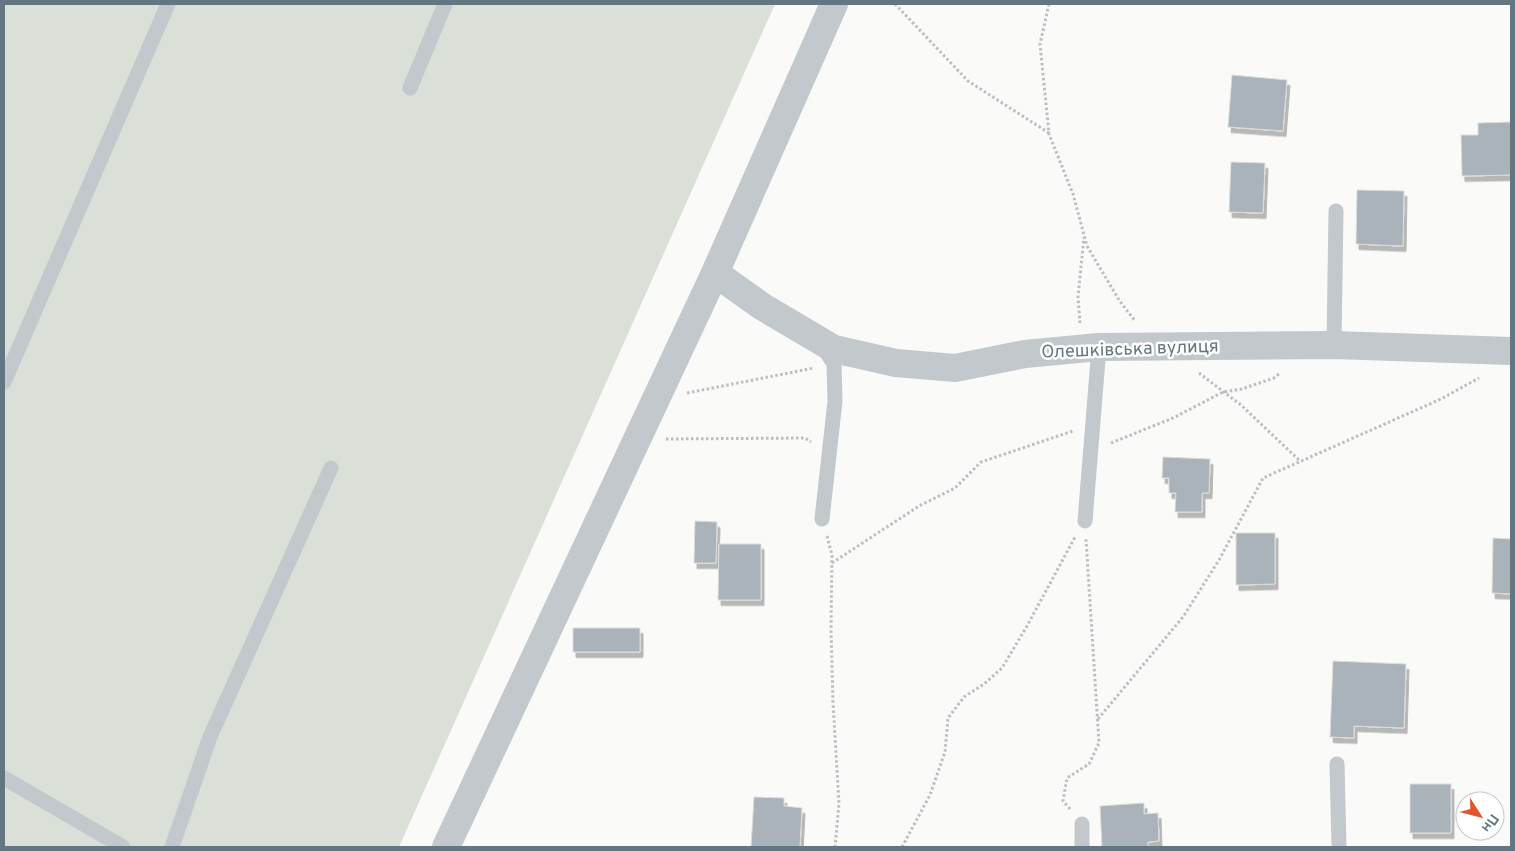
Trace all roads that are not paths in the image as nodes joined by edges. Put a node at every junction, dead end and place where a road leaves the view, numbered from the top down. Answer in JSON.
{"nodes":[{"id":1,"x":168,"y":4,"type":"edge"},
{"id":2,"x":445,"y":4,"type":"edge"},
{"id":3,"x":834,"y":4,"type":"edge"},
{"id":4,"x":410,"y":88,"type":"dead end"},
{"id":5,"x":1336,"y":211,"type":"dead end"},
{"id":6,"x":715,"y":273,"type":"junction"},
{"id":7,"x":818,"y":340,"type":"junction"},
{"id":8,"x":1323,"y":345,"type":"junction"},
{"id":9,"x":1091,"y":348,"type":"junction"},
{"id":10,"x":1511,"y":351,"type":"edge"},
{"id":11,"x":4,"y":382,"type":"edge"},
{"id":12,"x":332,"y":468,"type":"dead end"},
{"id":13,"x":822,"y":519,"type":"road end"},
{"id":14,"x":1084,"y":521,"type":"road end"},
{"id":15,"x":1337,"y":764,"type":"dead end"},
{"id":16,"x":4,"y":778,"type":"edge"},
{"id":17,"x":1082,"y":824,"type":"road end"},
{"id":18,"x":123,"y":847,"type":"edge"},
{"id":19,"x":172,"y":847,"type":"edge"},
{"id":20,"x":446,"y":847,"type":"edge"},
{"id":21,"x":1082,"y":847,"type":"edge"},
{"id":22,"x":1339,"y":847,"type":"edge"}],
"edges":[{"from":1,"to":11,"type":"lane"},
{"from":2,"to":4,"type":"lane"},
{"from":3,"to":6,"type":"street"},
{"from":5,"to":8,"type":"lane"},
{"from":6,"to":7,"type":"street","name":"Олешківська вулиця"},
{"from":6,"to":20,"type":"street"},
{"from":7,"to":9,"type":"street","name":"Олешківська вулиця"},
{"from":7,"to":13,"type":"lane"},
{"from":8,"to":9,"type":"street","name":"Олешківська вулиця"},
{"from":8,"to":10,"type":"street","name":"Олешківська вулиця"},
{"from":9,"to":14,"type":"lane"},
{"from":12,"to":19,"type":"lane"},
{"from":15,"to":22,"type":"lane"},
{"from":16,"to":18,"type":"lane"},
{"from":17,"to":21,"type":"lane"}]}
